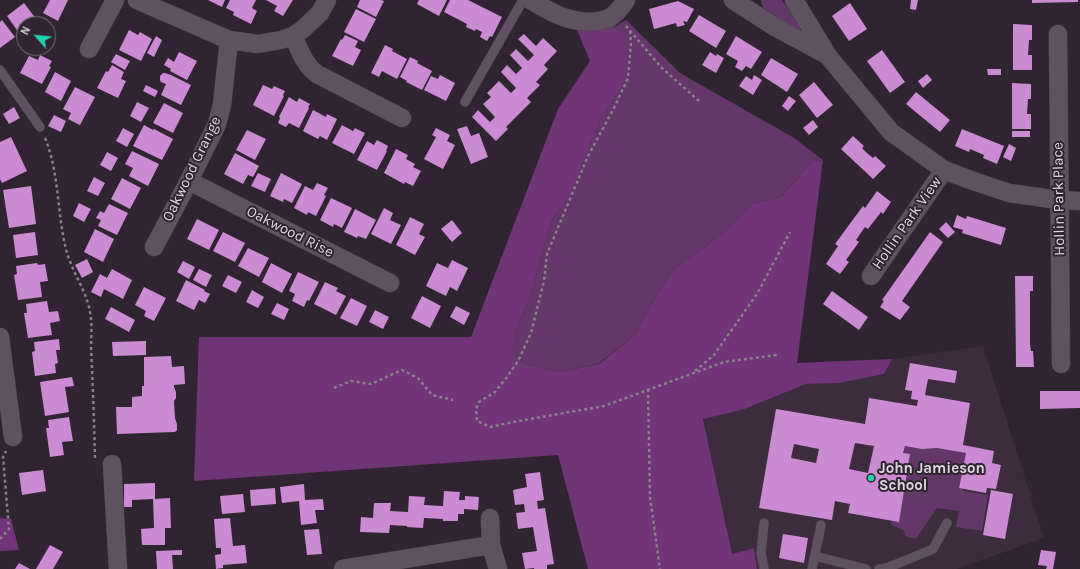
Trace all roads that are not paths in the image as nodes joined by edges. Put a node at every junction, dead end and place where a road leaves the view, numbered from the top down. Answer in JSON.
{"nodes":[{"id":1,"x":115,"y":0,"type":"edge"},
{"id":2,"x":137,"y":0,"type":"edge"},
{"id":3,"x":328,"y":0,"type":"edge"},
{"id":4,"x":523,"y":0,"type":"edge"},
{"id":5,"x":530,"y":0,"type":"edge"},
{"id":6,"x":794,"y":0,"type":"edge"},
{"id":7,"x":741,"y":2,"type":"edge"},
{"id":8,"x":620,"y":6,"type":"edge"},
{"id":9,"x":1058,"y":34,"type":"dead end"},
{"id":10,"x":293,"y":36,"type":"junction"},
{"id":11,"x":229,"y":40,"type":"junction"},
{"id":12,"x":89,"y":49,"type":"dead end"},
{"id":13,"x":828,"y":56,"type":"junction"},
{"id":14,"x":0,"y":70,"type":"edge"},
{"id":15,"x":465,"y":102,"type":"dead end"},
{"id":16,"x":402,"y":118,"type":"dead end"},
{"id":17,"x":40,"y":127,"type":"road end"},
{"id":18,"x":944,"y":170,"type":"junction"},
{"id":19,"x":189,"y":181,"type":"junction"},
{"id":20,"x":1059,"y":200,"type":"junction"},
{"id":21,"x":1080,"y":201,"type":"edge"},
{"id":22,"x":154,"y":247,"type":"dead end"},
{"id":23,"x":871,"y":276,"type":"dead end"},
{"id":24,"x":390,"y":283,"type":"dead end"},
{"id":25,"x":0,"y":337,"type":"edge"},
{"id":26,"x":1061,"y":364,"type":"dead end"},
{"id":27,"x":14,"y":437,"type":"road end"},
{"id":28,"x":103,"y":461,"type":"road end"},
{"id":29,"x":490,"y":518,"type":"dead end"},
{"id":30,"x":764,"y":523,"type":"dead end"},
{"id":31,"x":947,"y":523,"type":"dead end"},
{"id":32,"x":821,"y":525,"type":"dead end"},
{"id":33,"x":491,"y":545,"type":"junction"},
{"id":34,"x":815,"y":556,"type":"junction"},
{"id":35,"x":841,"y":566,"type":"edge"},
{"id":36,"x":366,"y":567,"type":"edge"},
{"id":37,"x":118,"y":569,"type":"edge"},
{"id":38,"x":343,"y":569,"type":"edge"},
{"id":39,"x":498,"y":569,"type":"edge"},
{"id":40,"x":764,"y":569,"type":"edge"},
{"id":41,"x":812,"y":569,"type":"edge"},
{"id":42,"x":866,"y":569,"type":"edge"},
{"id":43,"x":878,"y":569,"type":"edge"}],
"edges":[{"from":1,"to":12,"type":"street"},
{"from":2,"to":11,"type":"street"},
{"from":3,"to":10,"type":"street"},
{"from":4,"to":15,"type":"lane"},
{"from":5,"to":8,"type":"street"},
{"from":6,"to":13,"type":"street"},
{"from":7,"to":13,"type":"street"},
{"from":9,"to":20,"type":"street","name":"Hollin Park Place"},
{"from":10,"to":11,"type":"street"},
{"from":10,"to":16,"type":"street"},
{"from":11,"to":19,"type":"street","name":"Oakwood Grange"},
{"from":13,"to":18,"type":"street"},
{"from":14,"to":17,"type":"lane"},
{"from":18,"to":20,"type":"street"},
{"from":18,"to":23,"type":"street","name":"Hollin Park View"},
{"from":19,"to":22,"type":"street","name":"Oakwood Grange"},
{"from":19,"to":24,"type":"street","name":"Oakwood Rise"},
{"from":20,"to":21,"type":"street"},
{"from":20,"to":26,"type":"street","name":"Hollin Park Place"},
{"from":25,"to":27,"type":"street"},
{"from":28,"to":37,"type":"street"},
{"from":29,"to":33,"type":"street"},
{"from":30,"to":40,"type":"lane"},
{"from":31,"to":43,"type":"lane"},
{"from":32,"to":34,"type":"lane"},
{"from":33,"to":36,"type":"street"},
{"from":33,"to":39,"type":"street"},
{"from":34,"to":35,"type":"lane"},
{"from":34,"to":41,"type":"lane"},
{"from":35,"to":42,"type":"lane"},
{"from":36,"to":38,"type":"street"}]}
